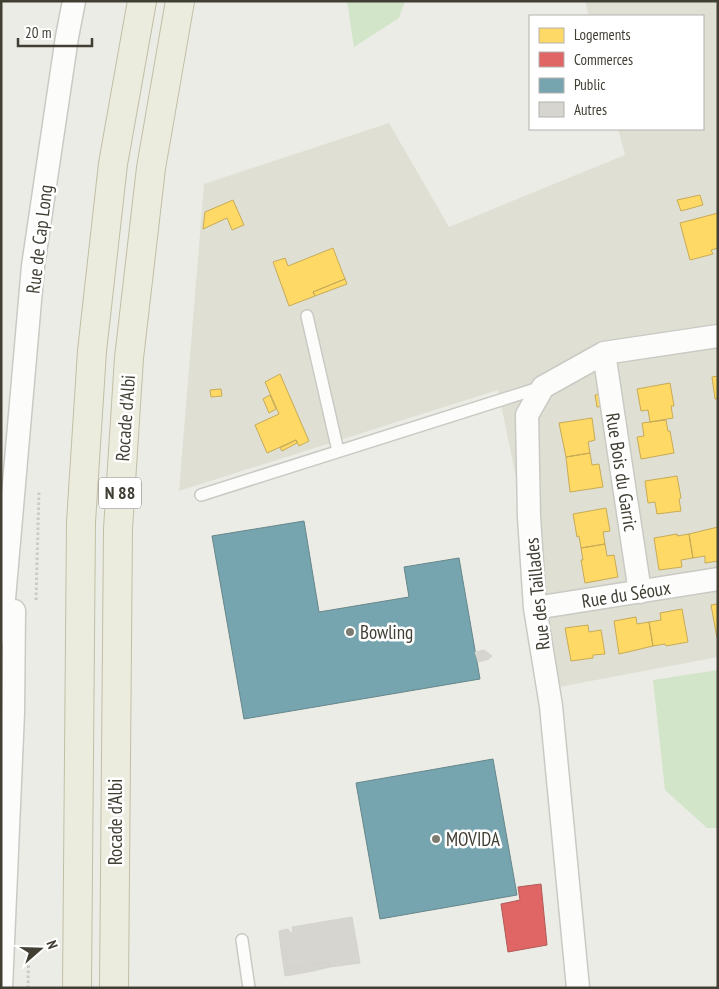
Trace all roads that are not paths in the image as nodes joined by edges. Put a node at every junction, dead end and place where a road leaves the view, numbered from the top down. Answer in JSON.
{"nodes":[{"id":1,"x":74,"y":1,"type":"edge"},
{"id":2,"x":142,"y":1,"type":"edge"},
{"id":3,"x":180,"y":1,"type":"edge"},
{"id":4,"x":307,"y":316,"type":"dead end"},
{"id":5,"x":718,"y":336,"type":"edge"},
{"id":6,"x":604,"y":353,"type":"junction"},
{"id":7,"x":543,"y":387,"type":"junction"},
{"id":8,"x":338,"y":451,"type":"junction"},
{"id":9,"x":16,"y":478,"type":"junction"},
{"id":10,"x":201,"y":495,"type":"dead end"},
{"id":11,"x":718,"y":579,"type":"edge"},
{"id":12,"x":640,"y":592,"type":"junction"},
{"id":13,"x":535,"y":608,"type":"junction"},
{"id":14,"x":1,"y":633,"type":"edge"},
{"id":15,"x":13,"y":714,"type":"junction"},
{"id":16,"x":1,"y":790,"type":"edge"},
{"id":17,"x":2,"y":940,"type":"edge"},
{"id":18,"x":242,"y":940,"type":"dead end"},
{"id":19,"x":1,"y":988,"type":"edge"},
{"id":20,"x":77,"y":988,"type":"edge"},
{"id":21,"x":114,"y":988,"type":"edge"},
{"id":22,"x":250,"y":988,"type":"edge"},
{"id":23,"x":578,"y":988,"type":"edge"}],
"edges":[{"from":1,"to":9,"type":"street","name":"Rue de Cap Long"},
{"from":2,"to":20,"type":"highway","name":"Rocade d'Albi","number":"N 88"},
{"from":3,"to":21,"type":"highway","name":"Rocade d'Albi","number":"N 88"},
{"from":4,"to":8,"type":"lane"},
{"from":5,"to":6,"type":"street"},
{"from":6,"to":7,"type":"street"},
{"from":6,"to":12,"type":"street","name":"Rue Bois du Garric"},
{"from":7,"to":8,"type":"lane"},
{"from":7,"to":13,"type":"street","name":"Rue des Taillades"},
{"from":8,"to":10,"type":"lane"},
{"from":9,"to":14,"type":"street","name":"Rue de Cap Long"},
{"from":9,"to":15,"type":"street","name":"Rue de Cap Long"},
{"from":11,"to":12,"type":"street","name":"Rue du Séoux"},
{"from":12,"to":13,"type":"street","name":"Rue du Séoux"},
{"from":13,"to":23,"type":"street","name":"Rue des Taillades"},
{"from":15,"to":16,"type":"street"},
{"from":15,"to":17,"type":"street","name":"Rue de Cap Long"},
{"from":17,"to":19,"type":"street","name":"Rue de Cap Long"},
{"from":18,"to":22,"type":"lane"}]}
